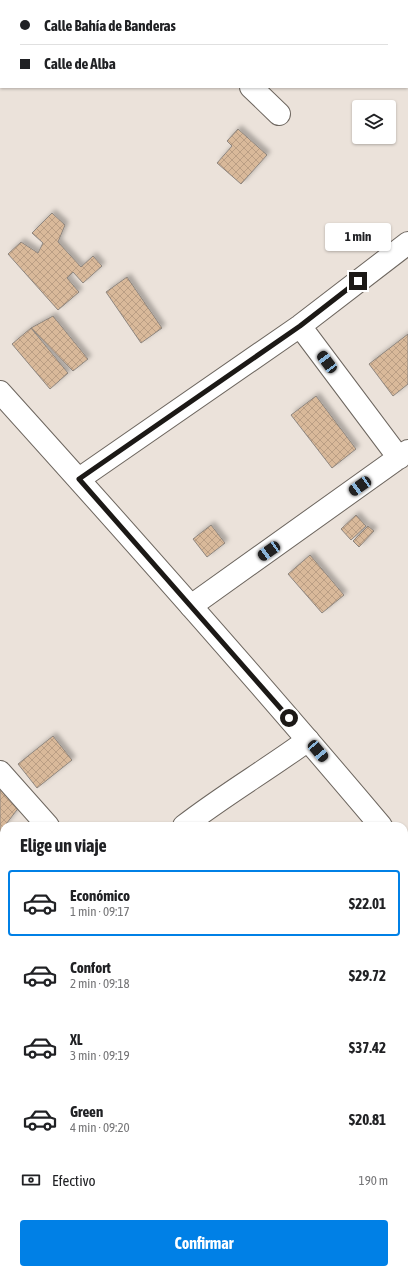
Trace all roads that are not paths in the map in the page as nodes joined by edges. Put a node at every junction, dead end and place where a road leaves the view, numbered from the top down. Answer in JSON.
{"nodes":[{"id":1,"x":252,"y":88,"type":"edge"},
{"id":2,"x":279,"y":114,"type":"dead end"},
{"id":3,"x":408,"y":243,"type":"edge"},
{"id":4,"x":300,"y":326,"type":"junction"},
{"id":5,"x":0,"y":392,"type":"edge"},
{"id":6,"x":404,"y":455,"type":"edge"},
{"id":7,"x":79,"y":479,"type":"junction"},
{"id":8,"x":191,"y":606,"type":"junction"},
{"id":9,"x":308,"y":740,"type":"junction"},
{"id":10,"x":0,"y":772,"type":"edge"},
{"id":11,"x":44,"y":822,"type":"edge"},
{"id":12,"x":189,"y":822,"type":"edge"},
{"id":13,"x":378,"y":822,"type":"edge"}],
"edges":[{"from":1,"to":2,"type":"street"},
{"from":3,"to":4,"type":"street"},
{"from":4,"to":6,"type":"street"},
{"from":4,"to":7,"type":"street"},
{"from":5,"to":7,"type":"street"},
{"from":6,"to":8,"type":"street"},
{"from":7,"to":8,"type":"street"},
{"from":8,"to":9,"type":"street"},
{"from":9,"to":12,"type":"street"},
{"from":9,"to":13,"type":"street"},
{"from":10,"to":11,"type":"street"}]}
